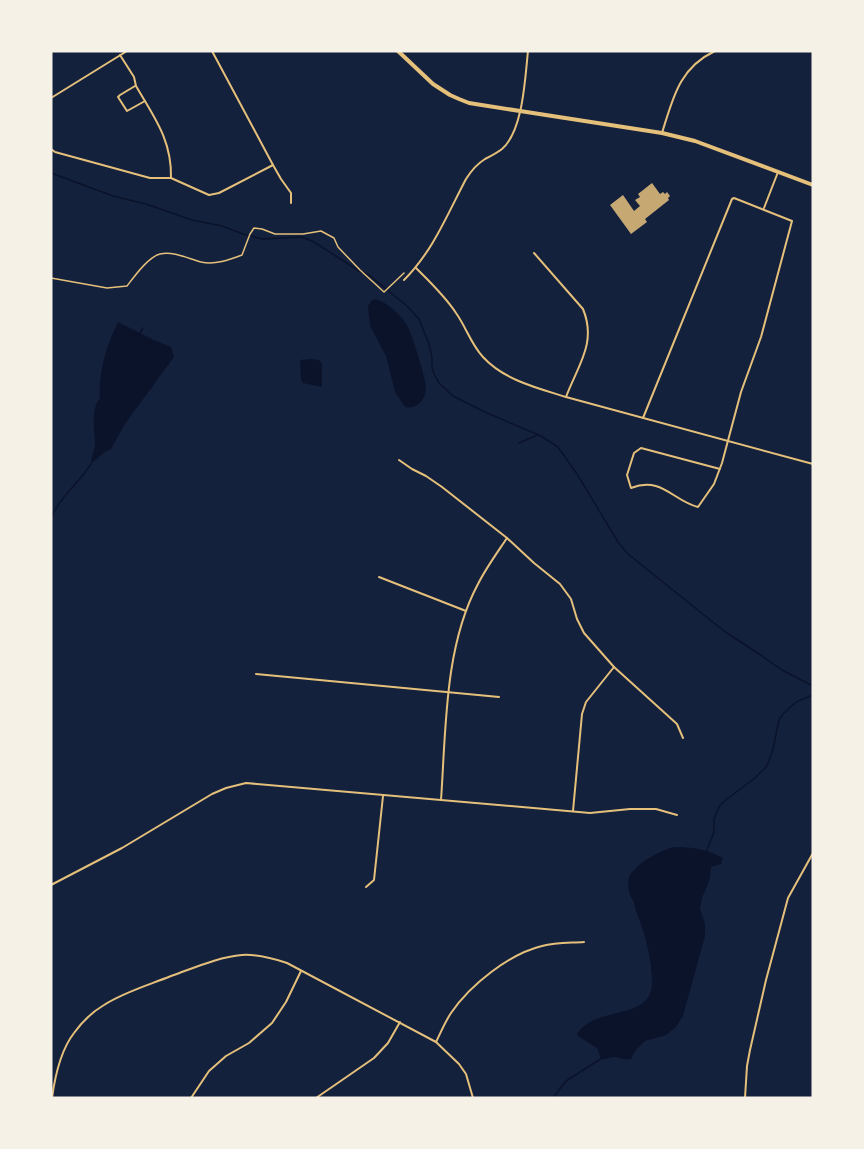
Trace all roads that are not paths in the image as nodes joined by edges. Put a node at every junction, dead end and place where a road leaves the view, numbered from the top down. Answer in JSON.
{"nodes":[{"id":1,"x":127,"y":51,"type":"edge"},
{"id":2,"x":212,"y":51,"type":"edge"},
{"id":3,"x":398,"y":51,"type":"edge"},
{"id":4,"x":528,"y":51,"type":"edge"},
{"id":5,"x":715,"y":51,"type":"edge"},
{"id":6,"x":120,"y":55,"type":"junction"},
{"id":7,"x":136,"y":86,"type":"junction"},
{"id":8,"x":51,"y":98,"type":"edge"},
{"id":9,"x":145,"y":101,"type":"junction"},
{"id":10,"x":520,"y":111,"type":"junction"},
{"id":11,"x":662,"y":133,"type":"junction"},
{"id":12,"x":51,"y":149,"type":"edge"},
{"id":13,"x":273,"y":165,"type":"junction"},
{"id":14,"x":778,"y":172,"type":"junction"},
{"id":15,"x":171,"y":178,"type":"junction"},
{"id":16,"x":813,"y":185,"type":"edge"},
{"id":17,"x":291,"y":203,"type":"dead end"},
{"id":18,"x":763,"y":210,"type":"junction"},
{"id":19,"x":534,"y":253,"type":"dead end"},
{"id":20,"x":416,"y":268,"type":"junction"},
{"id":21,"x":404,"y":280,"type":"dead end"},
{"id":22,"x":566,"y":397,"type":"junction"},
{"id":23,"x":643,"y":418,"type":"junction"},
{"id":24,"x":728,"y":441,"type":"junction"},
{"id":25,"x":399,"y":460,"type":"dead end"},
{"id":26,"x":813,"y":464,"type":"edge"},
{"id":27,"x":720,"y":469,"type":"junction"},
{"id":28,"x":507,"y":538,"type":"junction"},
{"id":29,"x":379,"y":577,"type":"dead end"},
{"id":30,"x":466,"y":611,"type":"junction"},
{"id":31,"x":614,"y":667,"type":"junction"},
{"id":32,"x":256,"y":674,"type":"dead end"},
{"id":33,"x":449,"y":692,"type":"junction"},
{"id":34,"x":499,"y":697,"type":"dead end"},
{"id":35,"x":683,"y":738,"type":"dead end"},
{"id":36,"x":383,"y":796,"type":"junction"},
{"id":37,"x":441,"y":800,"type":"junction"},
{"id":38,"x":573,"y":811,"type":"junction"},
{"id":39,"x":676,"y":815,"type":"dead end"},
{"id":40,"x":813,"y":853,"type":"edge"},
{"id":41,"x":51,"y":885,"type":"edge"},
{"id":42,"x":366,"y":887,"type":"dead end"},
{"id":43,"x":584,"y":942,"type":"dead end"},
{"id":44,"x":301,"y":970,"type":"junction"},
{"id":45,"x":400,"y":1022,"type":"junction"},
{"id":46,"x":436,"y":1042,"type":"junction"},
{"id":47,"x":321,"y":1094,"type":"junction"},
{"id":48,"x":52,"y":1098,"type":"edge"},
{"id":49,"x":191,"y":1098,"type":"edge"},
{"id":50,"x":316,"y":1098,"type":"edge"},
{"id":51,"x":325,"y":1098,"type":"edge"},
{"id":52,"x":473,"y":1098,"type":"edge"},
{"id":53,"x":745,"y":1098,"type":"edge"}],
"edges":[{"from":1,"to":6,"type":"street"},
{"from":2,"to":13,"type":"street"},
{"from":3,"to":10,"type":"main road"},
{"from":4,"to":10,"type":"street"},
{"from":5,"to":11,"type":"street"},
{"from":6,"to":7,"type":"street"},
{"from":6,"to":8,"type":"street"},
{"from":7,"to":9,"type":"street"},
{"from":7,"to":9,"type":"street"},
{"from":9,"to":15,"type":"street"},
{"from":10,"to":11,"type":"main road"},
{"from":10,"to":20,"type":"street"},
{"from":11,"to":14,"type":"main road"},
{"from":12,"to":15,"type":"street"},
{"from":13,"to":15,"type":"street"},
{"from":13,"to":17,"type":"street"},
{"from":14,"to":16,"type":"main road"},
{"from":14,"to":18,"type":"street"},
{"from":18,"to":23,"type":"street"},
{"from":18,"to":24,"type":"street"},
{"from":19,"to":22,"type":"street"},
{"from":20,"to":21,"type":"street"},
{"from":20,"to":22,"type":"street"},
{"from":22,"to":23,"type":"street"},
{"from":23,"to":24,"type":"street"},
{"from":24,"to":26,"type":"street"},
{"from":24,"to":27,"type":"street"},
{"from":25,"to":28,"type":"street"},
{"from":27,"to":27,"type":"street"},
{"from":28,"to":30,"type":"street"},
{"from":28,"to":31,"type":"street"},
{"from":29,"to":30,"type":"street"},
{"from":30,"to":33,"type":"street"},
{"from":31,"to":35,"type":"street"},
{"from":31,"to":38,"type":"street"},
{"from":32,"to":33,"type":"street"},
{"from":33,"to":34,"type":"street"},
{"from":33,"to":37,"type":"street"},
{"from":36,"to":37,"type":"street"},
{"from":36,"to":41,"type":"street"},
{"from":36,"to":42,"type":"street"},
{"from":37,"to":38,"type":"street"},
{"from":38,"to":39,"type":"street"},
{"from":40,"to":53,"type":"street"},
{"from":43,"to":46,"type":"street"},
{"from":44,"to":45,"type":"street"},
{"from":44,"to":48,"type":"street"},
{"from":44,"to":49,"type":"street"},
{"from":45,"to":46,"type":"street"},
{"from":45,"to":47,"type":"street"},
{"from":46,"to":52,"type":"street"},
{"from":47,"to":50,"type":"street"},
{"from":47,"to":51,"type":"street"}]}
